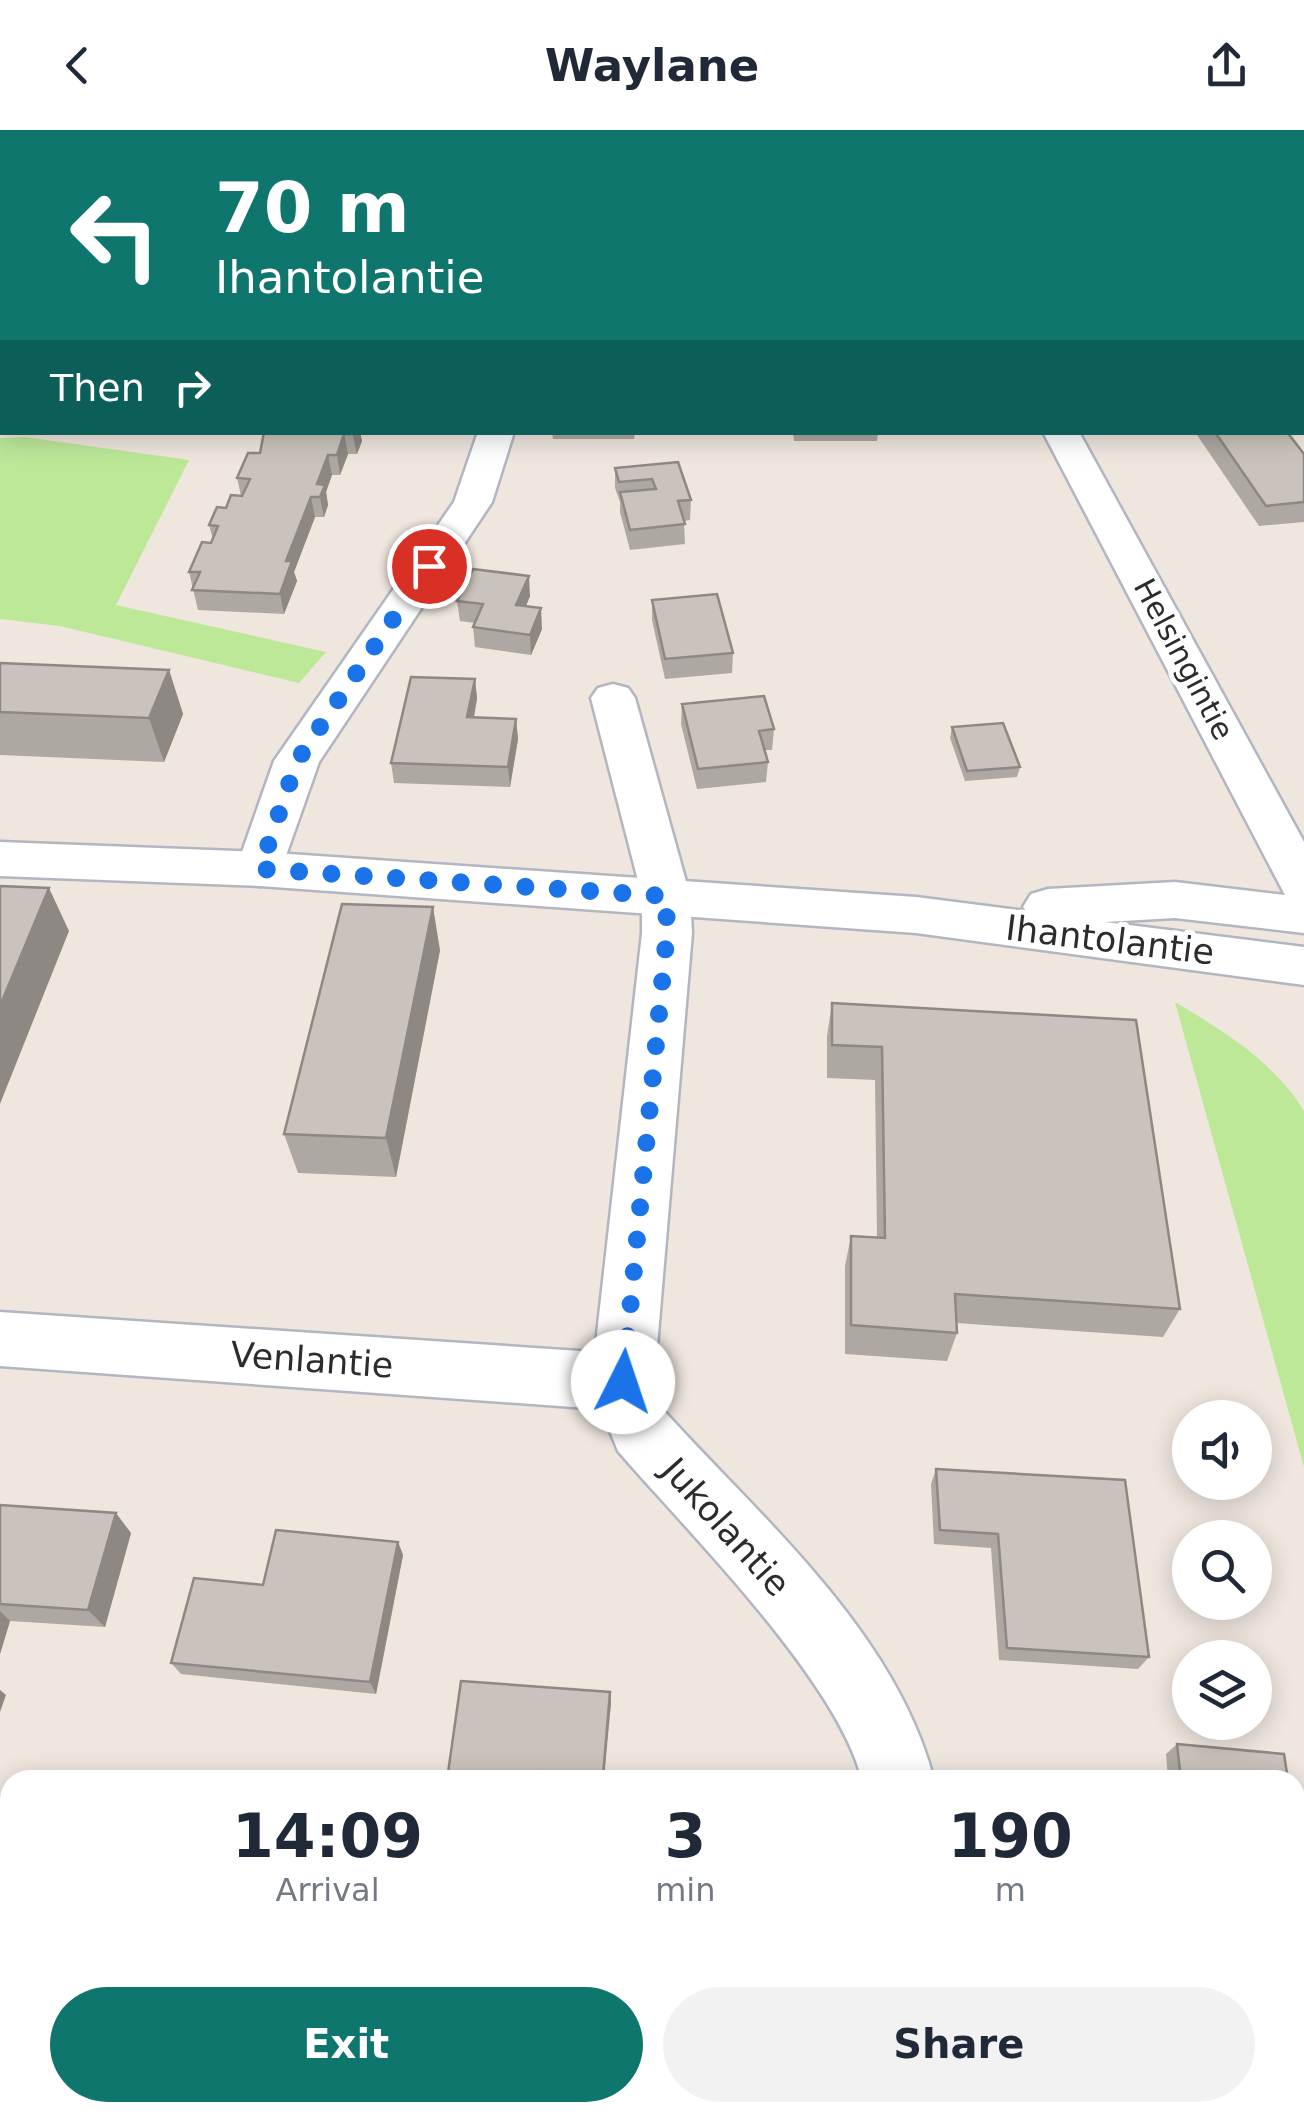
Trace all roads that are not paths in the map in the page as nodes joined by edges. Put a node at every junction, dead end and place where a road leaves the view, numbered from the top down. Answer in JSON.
{"nodes":[{"id":1,"x":495,"y":435,"type":"edge"},
{"id":2,"x":1064,"y":435,"type":"edge"},
{"id":3,"x":613,"y":698,"type":"dead end"},
{"id":4,"x":0,"y":858,"type":"edge"},
{"id":5,"x":260,"y":869,"type":"junction"},
{"id":6,"x":1304,"y":886,"type":"edge"},
{"id":7,"x":666,"y":896,"type":"junction"},
{"id":8,"x":916,"y":915,"type":"junction"},
{"id":9,"x":1304,"y":916,"type":"edge"},
{"id":10,"x":1304,"y":966,"type":"edge"},
{"id":11,"x":0,"y":1339,"type":"edge"},
{"id":12,"x":623,"y":1382,"type":"junction"},
{"id":13,"x":896,"y":1770,"type":"edge"}],
"edges":[{"from":1,"to":5,"type":"street"},
{"from":2,"to":6,"type":"street","name":"Helsingintie"},
{"from":3,"to":7,"type":"street","name":"Jukolantie"},
{"from":4,"to":5,"type":"street","name":"Ihantolantie"},
{"from":5,"to":7,"type":"street","name":"Ihantolantie"},
{"from":7,"to":8,"type":"street","name":"Ihantolantie"},
{"from":7,"to":12,"type":"street","name":"Jukolantie"},
{"from":8,"to":9,"type":"street","name":"Ihantolantie"},
{"from":8,"to":10,"type":"street","name":"Ihantolantie"},
{"from":11,"to":12,"type":"street","name":"Venlantie"},
{"from":12,"to":13,"type":"street","name":"Jukolantie"}]}
